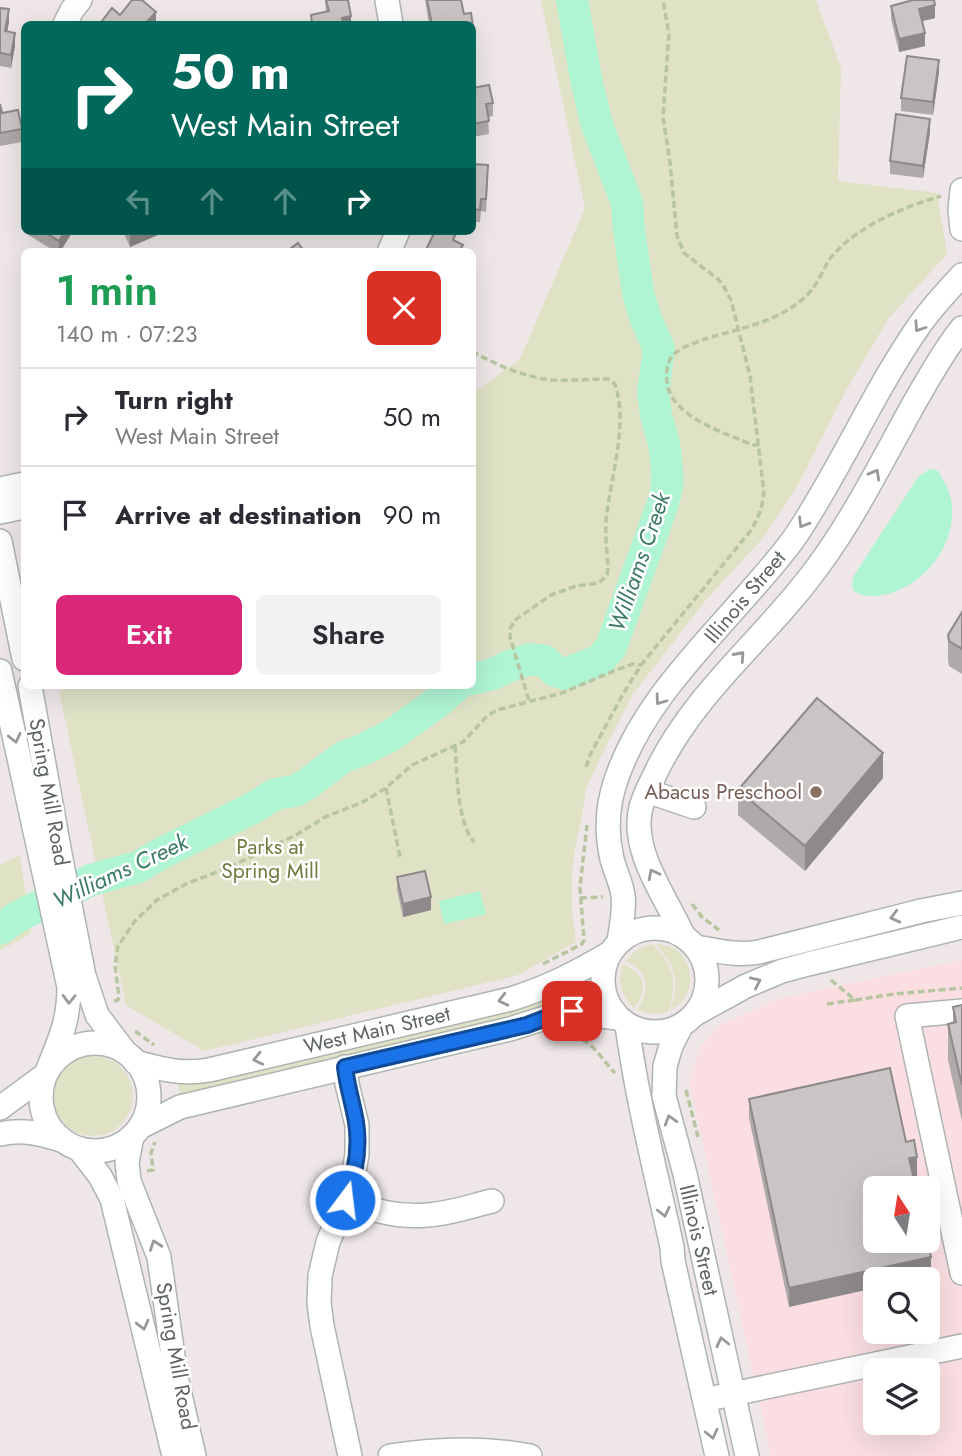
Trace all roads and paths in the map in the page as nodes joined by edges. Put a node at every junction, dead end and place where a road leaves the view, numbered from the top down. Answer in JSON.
{"nodes":[{"id":1,"x":80,"y":0,"type":"edge"},
{"id":2,"x":387,"y":0,"type":"edge"},
{"id":3,"x":663,"y":0,"type":"edge"},
{"id":4,"x":66,"y":21,"type":"edge"},
{"id":5,"x":390,"y":21,"type":"edge"},
{"id":6,"x":962,"y":192,"type":"edge"},
{"id":7,"x":962,"y":229,"type":"edge"},
{"id":8,"x":962,"y":275,"type":"edge"},
{"id":9,"x":962,"y":328,"type":"edge"},
{"id":10,"x":739,"y":329,"type":"junction"},
{"id":11,"x":476,"y":353,"type":"edge"},
{"id":12,"x":759,"y":446,"type":"junction"},
{"id":13,"x":21,"y":484,"type":"edge"},
{"id":14,"x":0,"y":488,"type":"edge"},
{"id":15,"x":21,"y":508,"type":"edge"},
{"id":16,"x":0,"y":512,"type":"edge"},
{"id":17,"x":0,"y":541,"type":"edge"},
{"id":18,"x":21,"y":644,"type":"edge"},
{"id":19,"x":641,"y":665,"type":"junction"},
{"id":20,"x":0,"y":671,"type":"edge"},
{"id":21,"x":22,"y":689,"type":"edge"},
{"id":22,"x":28,"y":689,"type":"edge"},
{"id":23,"x":3,"y":698,"type":"edge"},
{"id":24,"x":529,"y":701,"type":"junction"},
{"id":25,"x":456,"y":746,"type":"junction"},
{"id":26,"x":586,"y":767,"type":"dead end"},
{"id":27,"x":386,"y":788,"type":"junction"},
{"id":28,"x":647,"y":791,"type":"junction"},
{"id":29,"x":694,"y":807,"type":"dead end"},
{"id":30,"x":474,"y":842,"type":"dead end"},
{"id":31,"x":51,"y":857,"type":"junction"},
{"id":32,"x":400,"y":857,"type":"dead end"},
{"id":33,"x":606,"y":897,"type":"dead end"},
{"id":34,"x":688,"y":900,"type":"dead end"},
{"id":35,"x":962,"y":903,"type":"edge"},
{"id":36,"x":962,"y":927,"type":"edge"},
{"id":37,"x":66,"y":928,"type":"junction"},
{"id":38,"x":726,"y":934,"type":"dead end"},
{"id":39,"x":690,"y":941,"type":"junction"},
{"id":40,"x":614,"y":948,"type":"junction"},
{"id":41,"x":552,"y":958,"type":"dead end"},
{"id":42,"x":827,"y":976,"type":"dead end"},
{"id":43,"x":962,"y":988,"type":"edge"},
{"id":44,"x":855,"y":1000,"type":"junction"},
{"id":45,"x":110,"y":1002,"type":"dead end"},
{"id":46,"x":827,"y":1004,"type":"dead end"},
{"id":47,"x":962,"y":1011,"type":"edge"},
{"id":48,"x":688,"y":1020,"type":"junction"},
{"id":49,"x":623,"y":1021,"type":"junction"},
{"id":50,"x":130,"y":1027,"type":"dead end"},
{"id":51,"x":571,"y":1035,"type":"dead end"},
{"id":52,"x":161,"y":1050,"type":"dead end"},
{"id":53,"x":130,"y":1057,"type":"junction"},
{"id":54,"x":345,"y":1067,"type":"junction"},
{"id":55,"x":47,"y":1072,"type":"junction"},
{"id":56,"x":613,"y":1073,"type":"dead end"},
{"id":57,"x":0,"y":1108,"type":"edge"},
{"id":58,"x":144,"y":1133,"type":"junction"},
{"id":59,"x":0,"y":1134,"type":"edge"},
{"id":60,"x":70,"y":1145,"type":"junction"},
{"id":61,"x":153,"y":1170,"type":"dead end"},
{"id":62,"x":345,"y":1200,"type":"junction"},
{"id":63,"x":492,"y":1201,"type":"dead end"},
{"id":64,"x":962,"y":1273,"type":"edge"},
{"id":65,"x":962,"y":1346,"type":"edge"},
{"id":66,"x":734,"y":1394,"type":"junction"},
{"id":67,"x":704,"y":1400,"type":"junction"},
{"id":68,"x":174,"y":1456,"type":"edge"},
{"id":69,"x":194,"y":1456,"type":"edge"},
{"id":70,"x":350,"y":1456,"type":"edge"},
{"id":71,"x":390,"y":1456,"type":"edge"},
{"id":72,"x":530,"y":1456,"type":"edge"},
{"id":73,"x":717,"y":1456,"type":"edge"},
{"id":74,"x":747,"y":1456,"type":"edge"}],
"edges":[{"from":1,"to":4,"type":"street"},
{"from":2,"to":5,"type":"street"},
{"from":3,"to":10,"type":"path"},
{"from":6,"to":7,"type":"street"},
{"from":6,"to":10,"type":"path"},
{"from":8,"to":40,"type":"street","name":"Illinois Street","one_way":true},
{"from":28,"to":9,"type":"street","name":"Illinois Street","one_way":true},
{"from":10,"to":12,"type":"path"},
{"from":10,"to":12,"type":"path"},
{"from":11,"to":24,"type":"path"},
{"from":12,"to":19,"type":"path"},
{"from":13,"to":14,"type":"street"},
{"from":15,"to":16,"type":"street"},
{"from":17,"to":18,"type":"street"},
{"from":19,"to":24,"type":"path"},
{"from":19,"to":26,"type":"path"},
{"from":20,"to":23,"type":"street","name":"Spring Mill Road"},
{"from":21,"to":23,"type":"street"},
{"from":22,"to":31,"type":"street","name":"Spring Mill Road"},
{"from":23,"to":31,"type":"street","name":"Spring Mill Road","one_way":true},
{"from":24,"to":25,"type":"path"},
{"from":25,"to":27,"type":"path"},
{"from":25,"to":30,"type":"path"},
{"from":27,"to":32,"type":"path"},
{"from":27,"to":45,"type":"path"},
{"from":28,"to":29,"type":"street"},
{"from":39,"to":28,"type":"street","name":"Illinois Street","one_way":true},
{"from":31,"to":37,"type":"street","name":"Spring Mill Road"},
{"from":33,"to":41,"type":"path"},
{"from":34,"to":38,"type":"path"},
{"from":35,"to":39,"type":"street","one_way":true},
{"from":48,"to":36,"type":"street","one_way":true},
{"from":37,"to":53,"type":"street","name":"Spring Mill Road"},
{"from":37,"to":55,"type":"street","name":"Spring Mill Road","one_way":true},
{"from":39,"to":40,"type":"street"},
{"from":39,"to":48,"type":"street"},
{"from":40,"to":49,"type":"street"},
{"from":40,"to":53,"type":"street","name":"West Main Street","one_way":true},
{"from":42,"to":44,"type":"path"},
{"from":43,"to":44,"type":"path"},
{"from":44,"to":46,"type":"path"},
{"from":47,"to":64,"type":"street"},
{"from":48,"to":49,"type":"street"},
{"from":66,"to":48,"type":"street","name":"Illinois Street","one_way":true},
{"from":49,"to":54,"type":"street","name":"West Main Street"},
{"from":49,"to":67,"type":"street","name":"Illinois Street","one_way":true},
{"from":50,"to":52,"type":"path"},
{"from":51,"to":56,"type":"path"},
{"from":53,"to":55,"type":"street"},
{"from":53,"to":58,"type":"street"},
{"from":54,"to":58,"type":"street","name":"West Main Street"},
{"from":54,"to":62,"type":"street"},
{"from":55,"to":57,"type":"street"},
{"from":55,"to":60,"type":"street"},
{"from":58,"to":60,"type":"street"},
{"from":58,"to":61,"type":"path"},
{"from":69,"to":58,"type":"street","name":"Spring Mill Road","one_way":true},
{"from":59,"to":60,"type":"street"},
{"from":60,"to":68,"type":"street","name":"Spring Mill Road","one_way":true},
{"from":62,"to":63,"type":"street"},
{"from":62,"to":70,"type":"street"},
{"from":65,"to":66,"type":"street"},
{"from":66,"to":67,"type":"street"},
{"from":66,"to":74,"type":"street","name":"Illinois Street"},
{"from":67,"to":73,"type":"street","name":"Illinois Street","one_way":true},
{"from":71,"to":72,"type":"street"}]}
